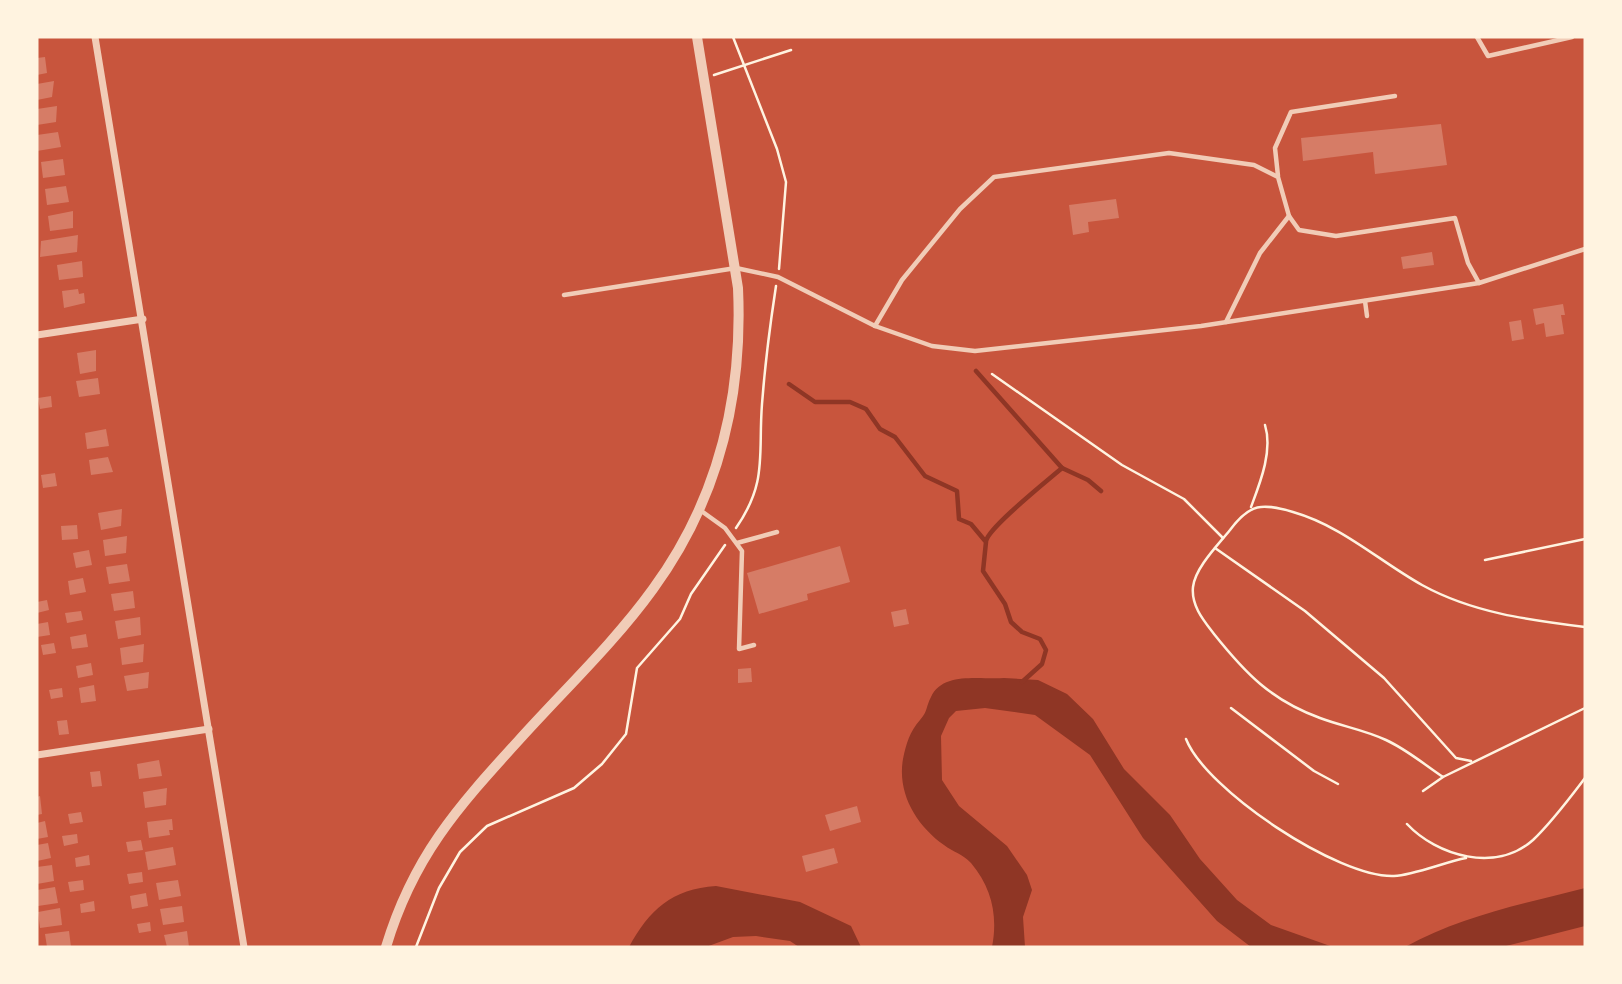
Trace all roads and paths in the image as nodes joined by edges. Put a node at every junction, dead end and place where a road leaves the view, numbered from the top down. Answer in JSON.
{"nodes":[{"id":1,"x":95,"y":37,"type":"edge"},
{"id":2,"x":697,"y":37,"type":"edge"},
{"id":3,"x":733,"y":37,"type":"edge"},
{"id":4,"x":1477,"y":37,"type":"edge"},
{"id":5,"x":1572,"y":37,"type":"edge"},
{"id":6,"x":791,"y":50,"type":"dead end"},
{"id":7,"x":744,"y":64,"type":"junction"},
{"id":8,"x":704,"y":79,"type":"junction"},
{"id":9,"x":1395,"y":96,"type":"dead end"},
{"id":10,"x":1278,"y":177,"type":"junction"},
{"id":11,"x":1289,"y":216,"type":"junction"},
{"id":12,"x":1585,"y":249,"type":"edge"},
{"id":13,"x":736,"y":268,"type":"junction"},
{"id":14,"x":778,"y":277,"type":"junction"},
{"id":15,"x":1479,"y":283,"type":"junction"},
{"id":16,"x":564,"y":295,"type":"dead end"},
{"id":17,"x":1365,"y":301,"type":"junction"},
{"id":18,"x":1367,"y":316,"type":"dead end"},
{"id":19,"x":143,"y":319,"type":"junction"},
{"id":20,"x":1226,"y":322,"type":"junction"},
{"id":21,"x":875,"y":326,"type":"junction"},
{"id":22,"x":37,"y":335,"type":"edge"},
{"id":23,"x":992,"y":374,"type":"dead end"},
{"id":24,"x":1265,"y":425,"type":"dead end"},
{"id":25,"x":1251,"y":507,"type":"junction"},
{"id":26,"x":699,"y":510,"type":"junction"},
{"id":27,"x":777,"y":532,"type":"dead end"},
{"id":28,"x":731,"y":535,"type":"junction"},
{"id":29,"x":1223,"y":538,"type":"junction"},
{"id":30,"x":1585,"y":539,"type":"edge"},
{"id":31,"x":737,"y":543,"type":"junction"},
{"id":32,"x":1215,"y":548,"type":"junction"},
{"id":33,"x":1485,"y":560,"type":"dead end"},
{"id":34,"x":1585,"y":627,"type":"edge"},
{"id":35,"x":754,"y":645,"type":"dead end"},
{"id":36,"x":1231,"y":708,"type":"dead end"},
{"id":37,"x":1585,"y":708,"type":"edge"},
{"id":38,"x":209,"y":729,"type":"junction"},
{"id":39,"x":1186,"y":739,"type":"dead end"},
{"id":40,"x":37,"y":755,"type":"edge"},
{"id":41,"x":1456,"y":758,"type":"junction"},
{"id":42,"x":1472,"y":762,"type":"junction"},
{"id":43,"x":1456,"y":770,"type":"junction"},
{"id":44,"x":1443,"y":777,"type":"junction"},
{"id":45,"x":1585,"y":778,"type":"edge"},
{"id":46,"x":1338,"y":784,"type":"dead end"},
{"id":47,"x":1423,"y":791,"type":"dead end"},
{"id":48,"x":1406,"y":824,"type":"dead end"},
{"id":49,"x":1466,"y":858,"type":"junction"},
{"id":50,"x":244,"y":947,"type":"edge"},
{"id":51,"x":386,"y":947,"type":"edge"},
{"id":52,"x":416,"y":947,"type":"edge"}],
"edges":[{"from":1,"to":19,"type":"street"},
{"from":2,"to":8,"type":"street"},
{"from":3,"to":7,"type":"path"},
{"from":4,"to":5,"type":"lane"},
{"from":6,"to":7,"type":"path"},
{"from":7,"to":8,"type":"path"},
{"from":7,"to":14,"type":"path"},
{"from":8,"to":13,"type":"street"},
{"from":9,"to":10,"type":"lane"},
{"from":10,"to":11,"type":"lane"},
{"from":10,"to":21,"type":"lane"},
{"from":11,"to":15,"type":"lane"},
{"from":11,"to":20,"type":"lane"},
{"from":12,"to":15,"type":"lane"},
{"from":13,"to":14,"type":"lane"},
{"from":13,"to":16,"type":"lane"},
{"from":13,"to":26,"type":"street"},
{"from":14,"to":21,"type":"lane"},
{"from":14,"to":28,"type":"path"},
{"from":15,"to":17,"type":"lane"},
{"from":17,"to":18,"type":"lane"},
{"from":17,"to":20,"type":"lane"},
{"from":19,"to":22,"type":"street"},
{"from":19,"to":38,"type":"street"},
{"from":20,"to":21,"type":"lane"},
{"from":23,"to":29,"type":"path"},
{"from":24,"to":25,"type":"path"},
{"from":25,"to":29,"type":"path"},
{"from":25,"to":34,"type":"path"},
{"from":26,"to":28,"type":"lane"},
{"from":26,"to":51,"type":"street"},
{"from":27,"to":31,"type":"lane"},
{"from":28,"to":31,"type":"lane"},
{"from":28,"to":52,"type":"path"},
{"from":29,"to":32,"type":"path"},
{"from":30,"to":33,"type":"path"},
{"from":31,"to":35,"type":"lane"},
{"from":32,"to":41,"type":"path"},
{"from":32,"to":44,"type":"path"},
{"from":36,"to":46,"type":"path"},
{"from":37,"to":42,"type":"path"},
{"from":38,"to":40,"type":"street"},
{"from":38,"to":50,"type":"street"},
{"from":39,"to":49,"type":"path"},
{"from":41,"to":42,"type":"path"},
{"from":41,"to":43,"type":"path"},
{"from":42,"to":43,"type":"path"},
{"from":43,"to":44,"type":"path"},
{"from":44,"to":47,"type":"path"},
{"from":45,"to":49,"type":"path"},
{"from":48,"to":49,"type":"path"}]}
